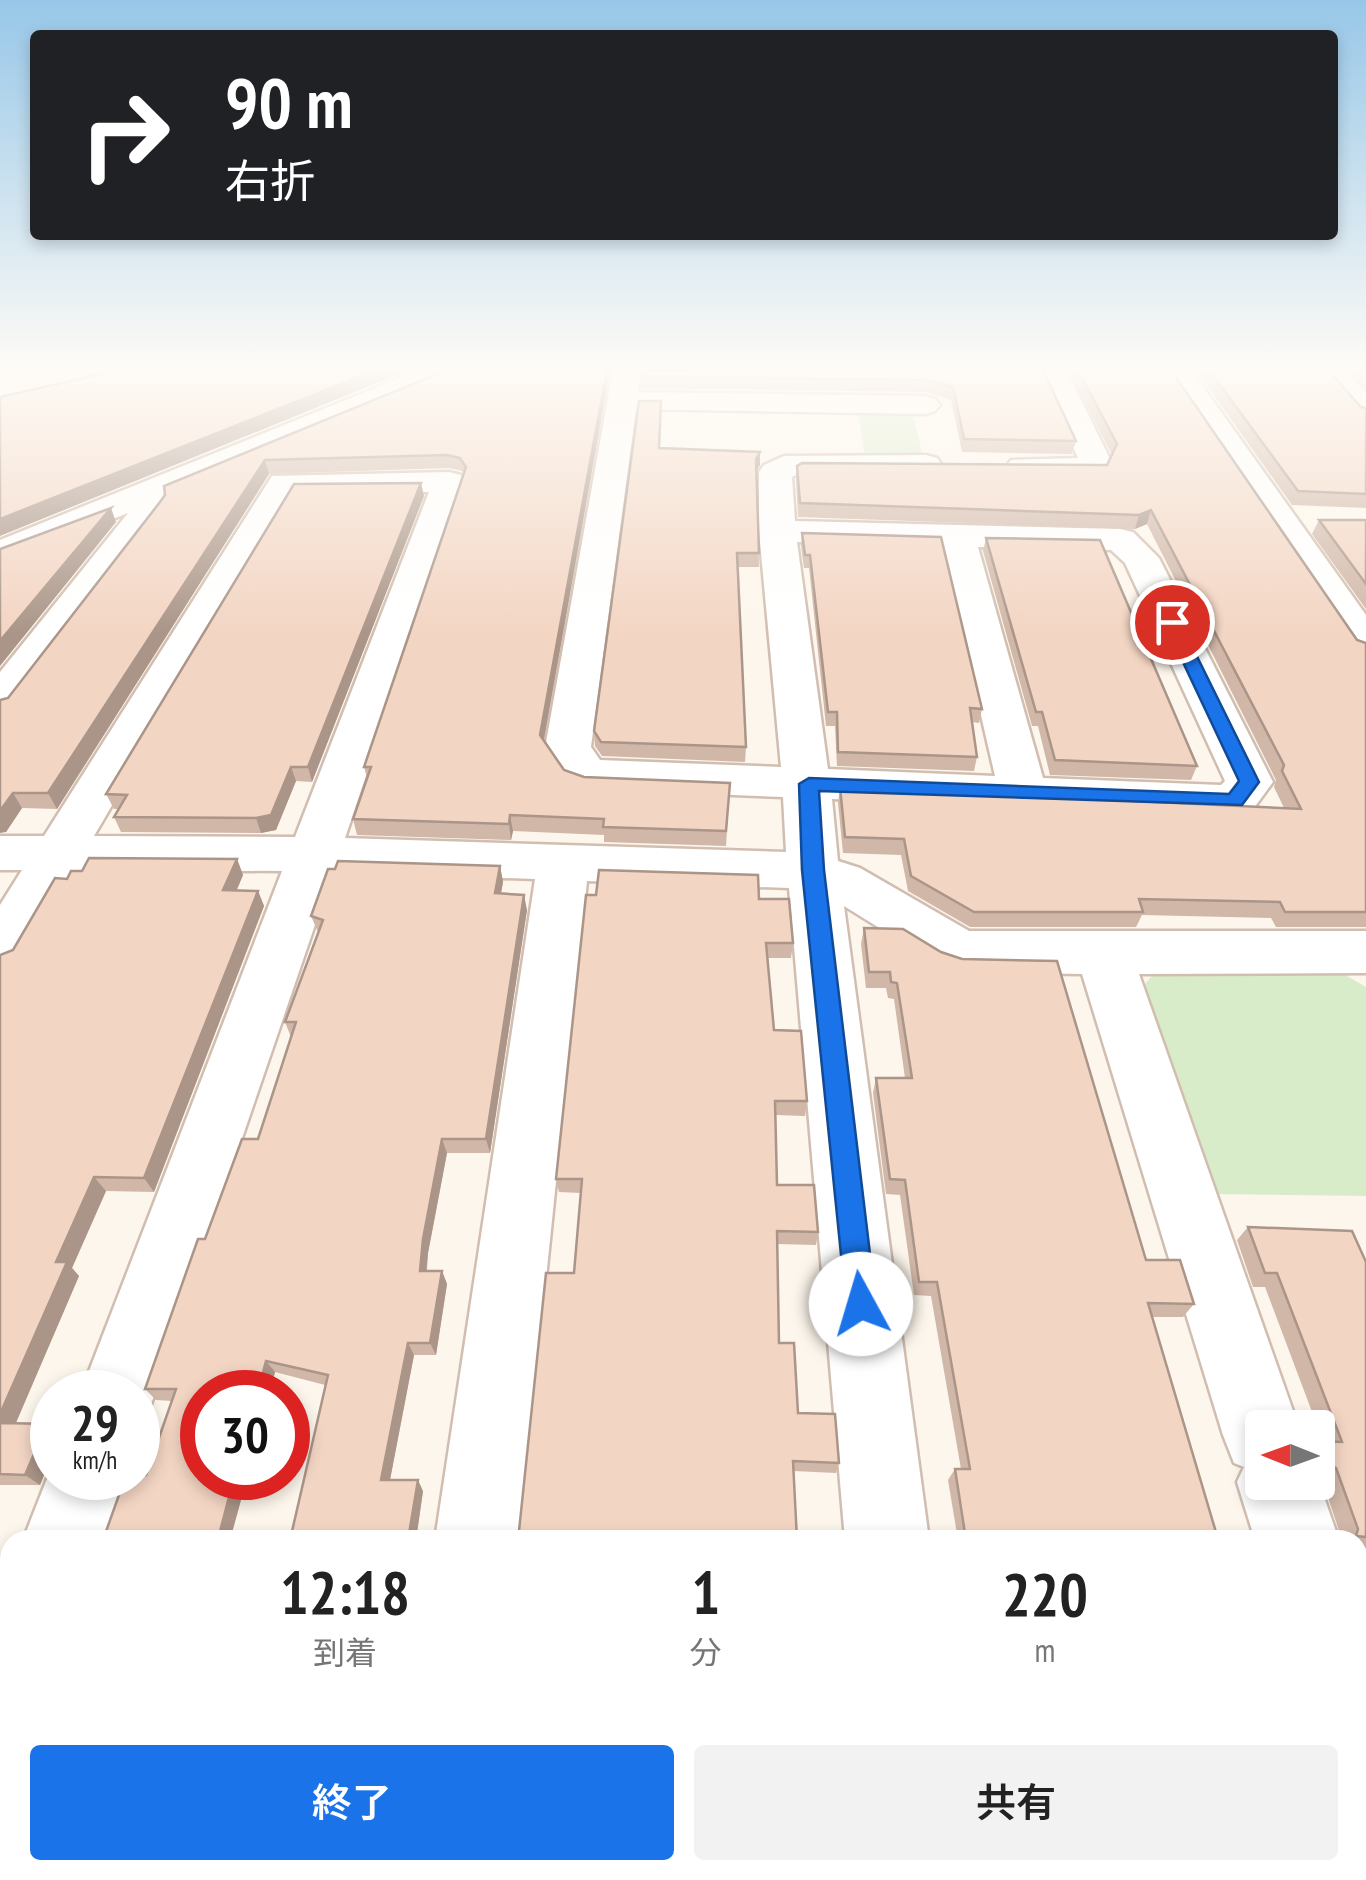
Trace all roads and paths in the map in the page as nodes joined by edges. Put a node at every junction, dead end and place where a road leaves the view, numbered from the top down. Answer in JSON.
{"nodes":[{"id":1,"x":233,"y":458,"type":"edge"},
{"id":2,"x":613,"y":458,"type":"edge"},
{"id":3,"x":949,"y":458,"type":"edge"},
{"id":4,"x":1093,"y":458,"type":"edge"},
{"id":5,"x":1248,"y":458,"type":"edge"},
{"id":6,"x":998,"y":466,"type":"edge"},
{"id":7,"x":146,"y":494,"type":"junction"},
{"id":8,"x":776,"y":531,"type":"junction"},
{"id":9,"x":958,"y":538,"type":"junction"},
{"id":10,"x":3,"y":557,"type":"edge"},
{"id":11,"x":1366,"y":644,"type":"edge"},
{"id":12,"x":0,"y":701,"type":"edge"},
{"id":13,"x":809,"y":784,"type":"junction"},
{"id":14,"x":1023,"y":793,"type":"junction"},
{"id":15,"x":0,"y":854,"type":"edge"},
{"id":16,"x":58,"y":854,"type":"junction"},
{"id":17,"x":312,"y":854,"type":"junction"},
{"id":18,"x":563,"y":861,"type":"junction"},
{"id":19,"x":813,"y":870,"type":"junction"},
{"id":20,"x":0,"y":950,"type":"edge"},
{"id":21,"x":1366,"y":952,"type":"edge"},
{"id":22,"x":1104,"y":954,"type":"junction"},
{"id":23,"x":126,"y":1370,"type":"edge"},
{"id":24,"x":1254,"y":1410,"type":"edge"},
{"id":25,"x":80,"y":1500,"type":"edge"},
{"id":26,"x":1284,"y":1500,"type":"edge"},
{"id":27,"x":70,"y":1530,"type":"edge"},
{"id":28,"x":478,"y":1530,"type":"edge"},
{"id":29,"x":886,"y":1530,"type":"edge"},
{"id":30,"x":1294,"y":1530,"type":"edge"}],
"edges":[{"from":1,"to":7,"type":"street"},
{"from":2,"to":13,"type":"street"},
{"from":3,"to":8,"type":"street"},
{"from":4,"to":6,"type":"street"},
{"from":5,"to":11,"type":"street"},
{"from":7,"to":10,"type":"street"},
{"from":7,"to":12,"type":"street"},
{"from":8,"to":9,"type":"street"},
{"from":8,"to":13,"type":"street"},
{"from":9,"to":14,"type":"street"},
{"from":9,"to":14,"type":"street"},
{"from":13,"to":14,"type":"street"},
{"from":13,"to":19,"type":"street"},
{"from":15,"to":16,"type":"street"},
{"from":16,"to":17,"type":"street"},
{"from":16,"to":17,"type":"street"},
{"from":16,"to":20,"type":"street"},
{"from":17,"to":18,"type":"street"},
{"from":17,"to":23,"type":"street"},
{"from":18,"to":19,"type":"street"},
{"from":18,"to":28,"type":"street"},
{"from":19,"to":22,"type":"street"},
{"from":19,"to":29,"type":"street"},
{"from":21,"to":22,"type":"street"},
{"from":22,"to":24,"type":"street"},
{"from":25,"to":27,"type":"street"},
{"from":26,"to":30,"type":"street"}]}
